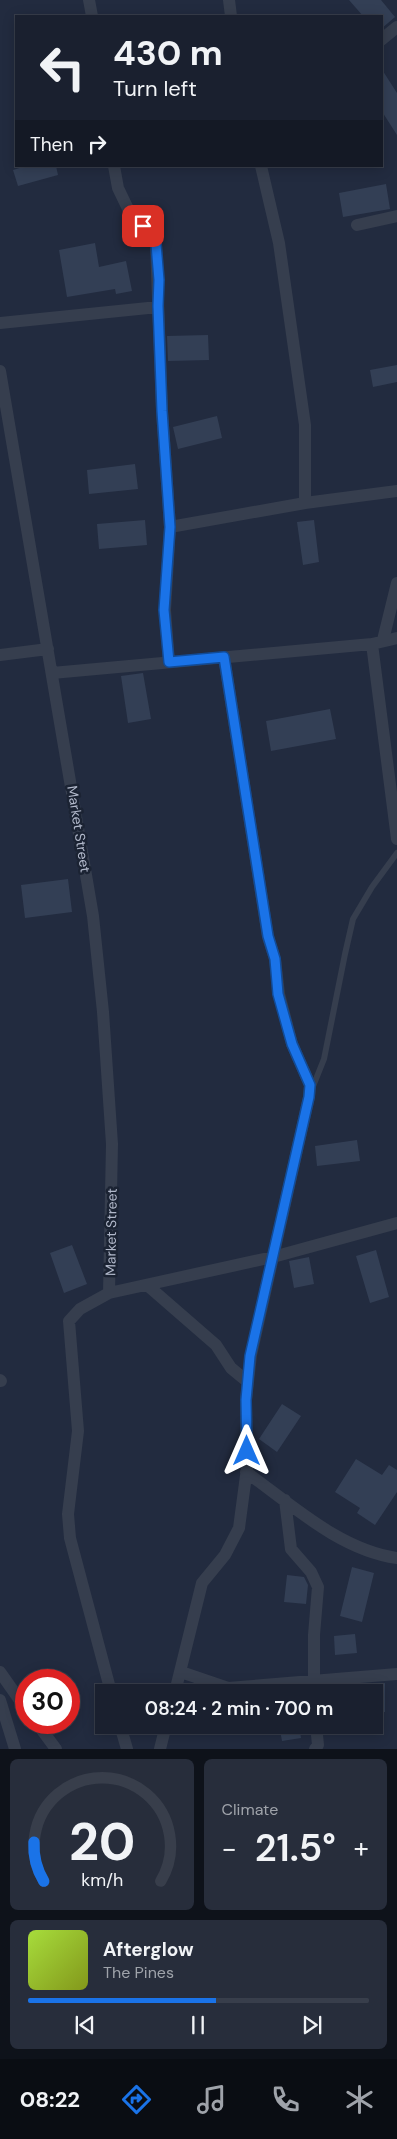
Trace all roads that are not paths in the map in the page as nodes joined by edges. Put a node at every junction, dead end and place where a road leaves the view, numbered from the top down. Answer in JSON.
{"nodes":[{"id":1,"x":88,"y":0,"type":"edge"},
{"id":2,"x":229,"y":0,"type":"edge"},
{"id":3,"x":92,"y":15,"type":"edge"},
{"id":4,"x":231,"y":15,"type":"edge"},
{"id":5,"x":397,"y":27,"type":"edge"},
{"id":6,"x":383,"y":38,"type":"edge"},
{"id":7,"x":114,"y":167,"type":"edge"},
{"id":8,"x":261,"y":167,"type":"edge"},
{"id":9,"x":397,"y":216,"type":"edge"},
{"id":10,"x":358,"y":225,"type":"dead end"},
{"id":11,"x":158,"y":306,"type":"junction"},
{"id":12,"x":0,"y":323,"type":"edge"},
{"id":13,"x":0,"y":371,"type":"edge"},
{"id":14,"x":397,"y":491,"type":"edge"},
{"id":15,"x":305,"y":502,"type":"junction"},
{"id":16,"x":170,"y":527,"type":"junction"},
{"id":17,"x":397,"y":583,"type":"edge"},
{"id":18,"x":397,"y":638,"type":"edge"},
{"id":19,"x":378,"y":642,"type":"junction"},
{"id":20,"x":48,"y":649,"type":"junction"},
{"id":21,"x":0,"y":655,"type":"edge"},
{"id":22,"x":224,"y":657,"type":"junction"},
{"id":23,"x":169,"y":662,"type":"junction"},
{"id":24,"x":52,"y":673,"type":"junction"},
{"id":25,"x":397,"y":838,"type":"edge"},
{"id":26,"x":397,"y":853,"type":"edge"},
{"id":27,"x":309,"y":1097,"type":"junction"},
{"id":28,"x":397,"y":1223,"type":"edge"},
{"id":29,"x":273,"y":1257,"type":"junction"},
{"id":30,"x":147,"y":1285,"type":"junction"},
{"id":31,"x":109,"y":1293,"type":"junction"},
{"id":32,"x":248,"y":1382,"type":"junction"},
{"id":33,"x":246,"y":1472,"type":"junction"},
{"id":34,"x":285,"y":1500,"type":"junction"},
{"id":35,"x":397,"y":1558,"type":"edge"},
{"id":36,"x":0,"y":1672,"type":"edge"},
{"id":37,"x":181,"y":1672,"type":"junction"},
{"id":38,"x":397,"y":1674,"type":"edge"},
{"id":39,"x":109,"y":1684,"type":"edge"},
{"id":40,"x":177,"y":1684,"type":"edge"},
{"id":41,"x":216,"y":1684,"type":"edge"},
{"id":42,"x":314,"y":1684,"type":"edge"},
{"id":43,"x":333,"y":1684,"type":"edge"},
{"id":44,"x":15,"y":1693,"type":"edge"},
{"id":45,"x":0,"y":1700,"type":"edge"},
{"id":46,"x":45,"y":1734,"type":"edge"},
{"id":47,"x":122,"y":1734,"type":"edge"},
{"id":48,"x":164,"y":1734,"type":"edge"},
{"id":49,"x":317,"y":1734,"type":"edge"},
{"id":50,"x":15,"y":1749,"type":"edge"},
{"id":51,"x":56,"y":1749,"type":"edge"},
{"id":52,"x":126,"y":1749,"type":"edge"},
{"id":53,"x":160,"y":1749,"type":"edge"},
{"id":54,"x":315,"y":1749,"type":"edge"}],
"edges":[{"from":1,"to":3,"type":"street"},
{"from":2,"to":4,"type":"street"},
{"from":5,"to":6,"type":"street"},
{"from":7,"to":11,"type":"street"},
{"from":8,"to":15,"type":"street"},
{"from":9,"to":10,"type":"street"},
{"from":11,"to":12,"type":"street"},
{"from":11,"to":16,"type":"street"},
{"from":13,"to":20,"type":"street","name":"Market Street"},
{"from":14,"to":15,"type":"street"},
{"from":15,"to":16,"type":"street"},
{"from":16,"to":23,"type":"street"},
{"from":17,"to":19,"type":"street"},
{"from":18,"to":19,"type":"street"},
{"from":19,"to":22,"type":"street"},
{"from":19,"to":25,"type":"street"},
{"from":20,"to":21,"type":"street"},
{"from":20,"to":24,"type":"street","name":"Market Street"},
{"from":22,"to":23,"type":"street"},
{"from":22,"to":27,"type":"street"},
{"from":23,"to":24,"type":"street"},
{"from":24,"to":31,"type":"street","name":"Market Street"},
{"from":26,"to":27,"type":"lane"},
{"from":27,"to":29,"type":"street"},
{"from":28,"to":29,"type":"street"},
{"from":29,"to":30,"type":"street"},
{"from":29,"to":32,"type":"street"},
{"from":30,"to":31,"type":"street"},
{"from":30,"to":32,"type":"street"},
{"from":31,"to":39,"type":"street"},
{"from":32,"to":33,"type":"street"},
{"from":33,"to":34,"type":"street"},
{"from":33,"to":37,"type":"street"},
{"from":34,"to":35,"type":"street"},
{"from":34,"to":42,"type":"street"},
{"from":36,"to":44,"type":"street"},
{"from":37,"to":40,"type":"street"},
{"from":37,"to":41,"type":"street"},
{"from":38,"to":43,"type":"street"},
{"from":45,"to":50,"type":"street"},
{"from":46,"to":51,"type":"street"},
{"from":47,"to":52,"type":"street"},
{"from":48,"to":53,"type":"street"},
{"from":49,"to":54,"type":"street"}]}
